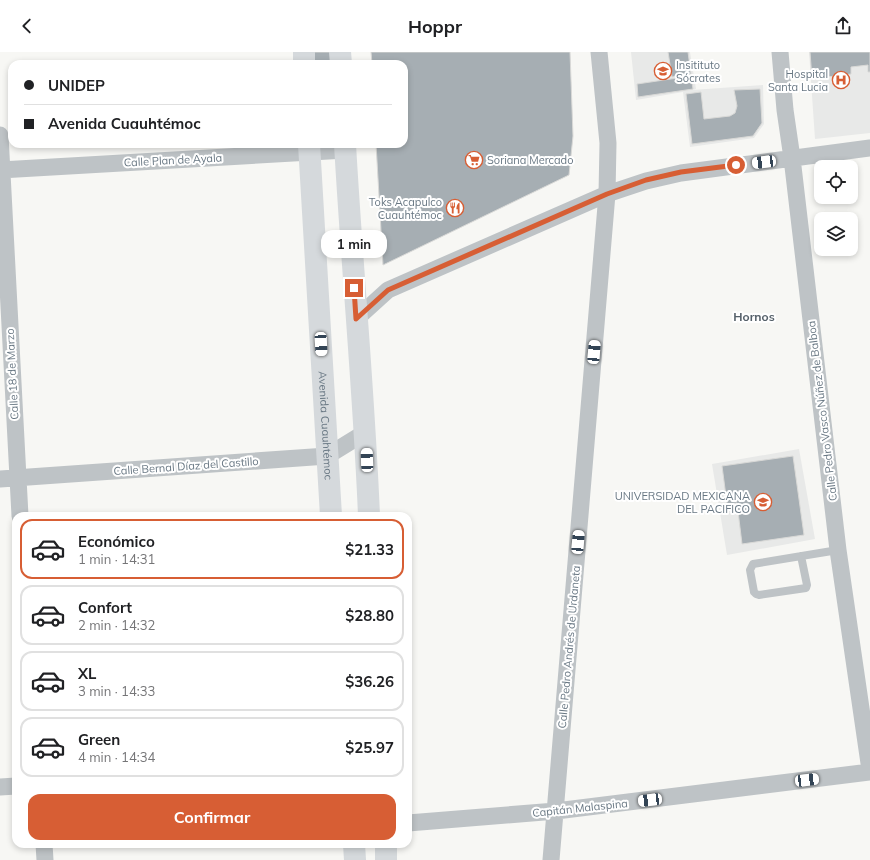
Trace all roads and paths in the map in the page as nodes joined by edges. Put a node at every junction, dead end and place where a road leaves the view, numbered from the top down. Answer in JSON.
{"nodes":[{"id":1,"x":599,"y":52,"type":"edge"},
{"id":2,"x":780,"y":52,"type":"edge"},
{"id":3,"x":0,"y":136,"type":"edge"},
{"id":4,"x":310,"y":148,"type":"edge"},
{"id":5,"x":346,"y":148,"type":"edge"},
{"id":6,"x":870,"y":148,"type":"edge"},
{"id":7,"x":792,"y":158,"type":"junction"},
{"id":8,"x":1,"y":170,"type":"edge"},
{"id":9,"x":607,"y":194,"type":"junction"},
{"id":10,"x":356,"y":319,"type":"junction"},
{"id":11,"x":366,"y":432,"type":"junction"},
{"id":12,"x":327,"y":456,"type":"junction"},
{"id":13,"x":18,"y":478,"type":"junction"},
{"id":14,"x":0,"y":479,"type":"edge"},
{"id":15,"x":20,"y":512,"type":"edge"},
{"id":16,"x":331,"y":512,"type":"edge"},
{"id":17,"x":369,"y":512,"type":"edge"},
{"id":18,"x":838,"y":550,"type":"junction"},
{"id":19,"x":801,"y":556,"type":"junction"},
{"id":20,"x":870,"y":771,"type":"edge"},
{"id":21,"x":12,"y":786,"type":"edge"},
{"id":22,"x":0,"y":787,"type":"edge"},
{"id":23,"x":556,"y":811,"type":"junction"},
{"id":24,"x":412,"y":823,"type":"edge"},
{"id":25,"x":44,"y":848,"type":"edge"},
{"id":26,"x":354,"y":848,"type":"edge"},
{"id":27,"x":386,"y":848,"type":"edge"},
{"id":28,"x":45,"y":860,"type":"edge"},
{"id":29,"x":355,"y":860,"type":"edge"},
{"id":30,"x":386,"y":860,"type":"edge"},
{"id":31,"x":551,"y":860,"type":"edge"}],
"edges":[{"from":1,"to":9,"type":"street","name":"Calle Pedro Andrés de Urdaneta"},
{"from":2,"to":7,"type":"street","name":"Calle Pedro Vasco Núñez de Balboa"},
{"from":3,"to":8,"type":"street","name":"Calle 18 de Marzo"},
{"from":4,"to":8,"type":"street","name":"Calle Plan de Ayala"},
{"from":4,"to":12,"type":"main road","name":"Avenida Cuauhtémoc"},
{"from":5,"to":10,"type":"main road"},
{"from":6,"to":7,"type":"street"},
{"from":7,"to":9,"type":"street"},
{"from":7,"to":18,"type":"street","name":"Calle Pedro Vasco Núñez de Balboa"},
{"from":8,"to":13,"type":"street","name":"Calle 18 de Marzo"},
{"from":9,"to":10,"type":"street"},
{"from":9,"to":23,"type":"street","name":"Calle Pedro Andrés de Urdaneta"},
{"from":10,"to":11,"type":"main road"},
{"from":11,"to":12,"type":"street","name":"Calle Bernal Díaz del Castillo"},
{"from":11,"to":17,"type":"main road"},
{"from":12,"to":13,"type":"street","name":"Calle Bernal Díaz del Castillo"},
{"from":12,"to":16,"type":"main road","name":"Avenida Cuauhtémoc"},
{"from":13,"to":14,"type":"street","name":"Calle Bernal Díaz del Castillo"},
{"from":13,"to":15,"type":"street","name":"Calle 18 de Marzo"},
{"from":18,"to":19,"type":"lane"},
{"from":18,"to":20,"type":"street","name":"Calle Pedro Vasco Núñez de Balboa"},
{"from":19,"to":19,"type":"lane"},
{"from":20,"to":23,"type":"street","name":"Capitán Malaspina"},
{"from":21,"to":22,"type":"street"},
{"from":23,"to":24,"type":"street","name":"Capitán Malaspina"},
{"from":23,"to":31,"type":"street","name":"Calle Pedro Andrés de Urdaneta"},
{"from":25,"to":28,"type":"street"},
{"from":26,"to":29,"type":"main road"},
{"from":27,"to":30,"type":"main road"}]}
